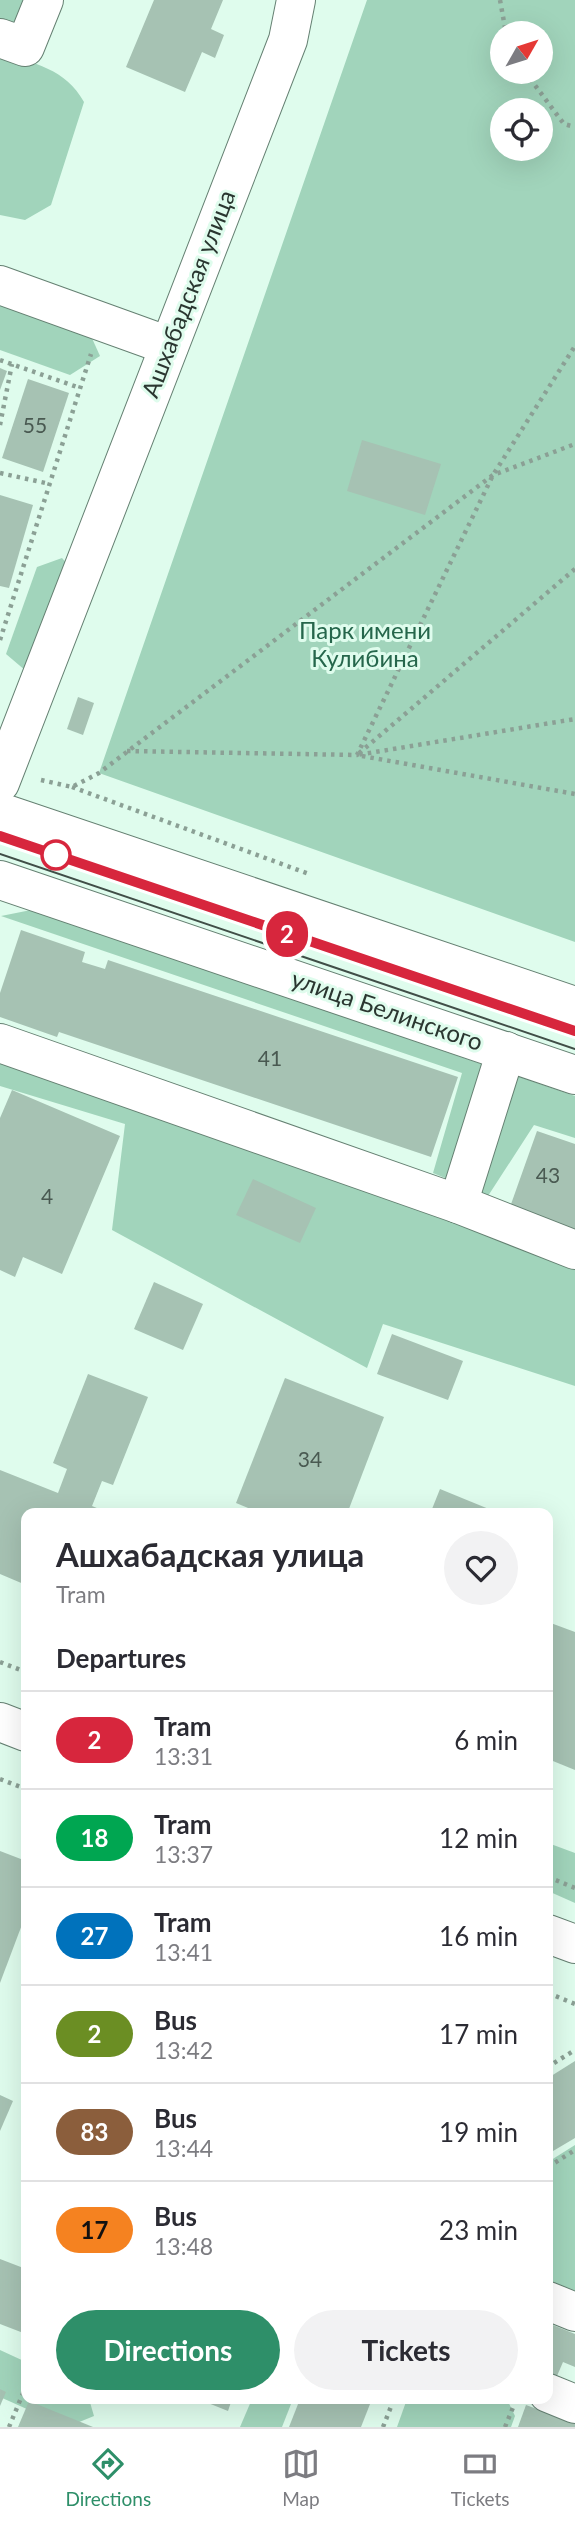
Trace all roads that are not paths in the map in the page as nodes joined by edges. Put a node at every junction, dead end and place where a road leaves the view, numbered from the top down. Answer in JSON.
{"nodes":[{"id":1,"x":44,"y":0,"type":"edge"},
{"id":2,"x":296,"y":0,"type":"edge"},
{"id":3,"x":0,"y":38,"type":"edge"},
{"id":4,"x":0,"y":285,"type":"edge"},
{"id":5,"x":169,"y":346,"type":"junction"},
{"id":6,"x":2,"y":777,"type":"edge"},
{"id":7,"x":0,"y":812,"type":"edge"},
{"id":8,"x":0,"y":880,"type":"edge"},
{"id":9,"x":575,"y":1006,"type":"edge"},
{"id":10,"x":0,"y":1043,"type":"edge"},
{"id":11,"x":506,"y":1051,"type":"junction"},
{"id":12,"x":575,"y":1075,"type":"edge"},
{"id":13,"x":458,"y":1204,"type":"junction"},
{"id":14,"x":575,"y":1250,"type":"edge"},
{"id":15,"x":0,"y":1722,"type":"edge"},
{"id":16,"x":21,"y":1730,"type":"edge"},
{"id":17,"x":553,"y":1936,"type":"edge"},
{"id":18,"x":575,"y":1944,"type":"edge"},
{"id":19,"x":553,"y":2303,"type":"edge"},
{"id":20,"x":575,"y":2312,"type":"edge"},
{"id":21,"x":553,"y":2395,"type":"edge"},
{"id":22,"x":575,"y":2404,"type":"edge"}],
"edges":[{"from":1,"to":3,"type":"main road"},
{"from":2,"to":5,"type":"main road","name":"Ашхабадская улица"},
{"from":4,"to":5,"type":"main road"},
{"from":5,"to":6,"type":"main road","name":"Ашхабадская улица"},
{"from":7,"to":9,"type":"main road"},
{"from":8,"to":11,"type":"main road","name":"улица Белинского"},
{"from":10,"to":13,"type":"main road"},
{"from":11,"to":12,"type":"main road","name":"улица Белинского"},
{"from":11,"to":13,"type":"main road"},
{"from":13,"to":14,"type":"main road"},
{"from":15,"to":16,"type":"main road"},
{"from":17,"to":18,"type":"main road"},
{"from":19,"to":20,"type":"main road"},
{"from":21,"to":22,"type":"main road"}]}
